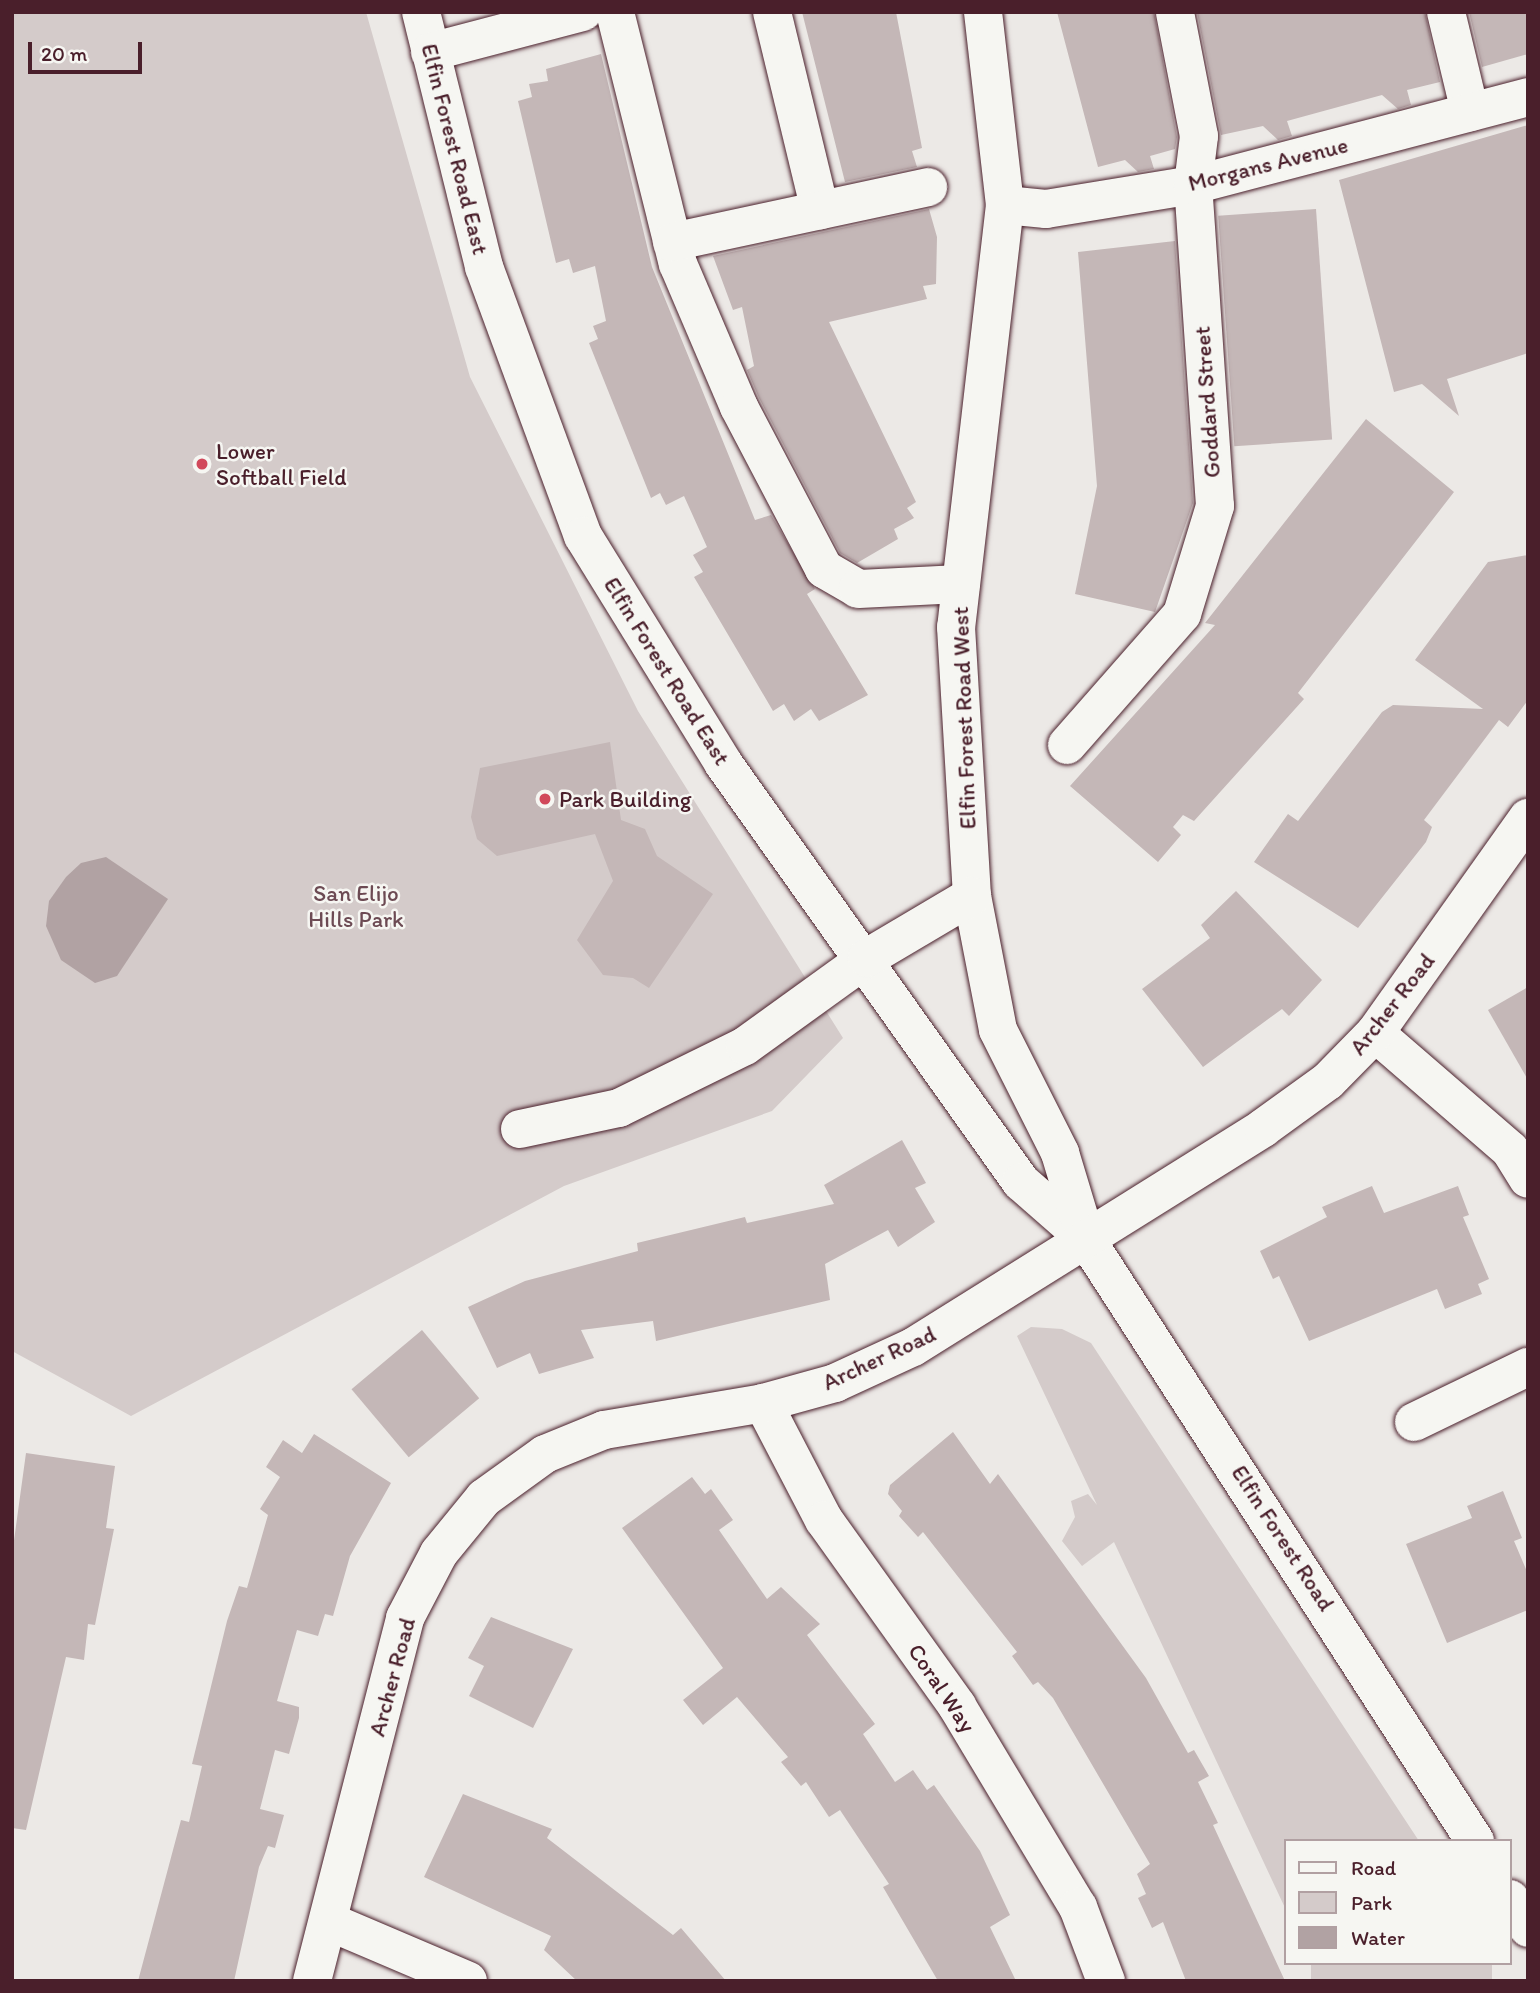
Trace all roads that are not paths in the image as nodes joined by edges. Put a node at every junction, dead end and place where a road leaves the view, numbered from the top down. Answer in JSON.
{"nodes":[{"id":1,"x":421,"y":12,"type":"edge"},
{"id":2,"x":583,"y":12,"type":"edge"},
{"id":3,"x":615,"y":12,"type":"edge"},
{"id":4,"x":772,"y":12,"type":"edge"},
{"id":5,"x":983,"y":12,"type":"edge"},
{"id":6,"x":1175,"y":12,"type":"edge"},
{"id":7,"x":1446,"y":12,"type":"edge"},
{"id":8,"x":430,"y":52,"type":"junction"},
{"id":9,"x":1528,"y":97,"type":"edge"},
{"id":10,"x":1470,"y":112,"type":"junction"},
{"id":11,"x":1193,"y":185,"type":"junction"},
{"id":12,"x":928,"y":187,"type":"dead end"},
{"id":13,"x":1005,"y":205,"type":"junction"},
{"id":14,"x":820,"y":210,"type":"junction"},
{"id":15,"x":672,"y":242,"type":"junction"},
{"id":16,"x":961,"y":584,"type":"junction"},
{"id":17,"x":1067,"y":745,"type":"dead end"},
{"id":18,"x":1528,"y":818,"type":"edge"},
{"id":19,"x":972,"y":896,"type":"junction"},
{"id":20,"x":867,"y":958,"type":"junction"},
{"id":21,"x":1375,"y":1033,"type":"junction"},
{"id":22,"x":520,"y":1129,"type":"dead end"},
{"id":23,"x":1528,"y":1179,"type":"edge"},
{"id":24,"x":1086,"y":1239,"type":"junction"},
{"id":25,"x":1528,"y":1367,"type":"edge"},
{"id":26,"x":763,"y":1403,"type":"junction"},
{"id":27,"x":1414,"y":1422,"type":"dead end"},
{"id":28,"x":1474,"y":1839,"type":"edge"},
{"id":29,"x":1512,"y":1902,"type":"edge"},
{"id":30,"x":330,"y":1922,"type":"junction"},
{"id":31,"x":1528,"y":1927,"type":"edge"},
{"id":32,"x":312,"y":1981,"type":"edge"},
{"id":33,"x":468,"y":1981,"type":"edge"},
{"id":34,"x":1106,"y":1981,"type":"edge"}],
"edges":[{"from":1,"to":8,"type":"street","name":"Elfin Forest Road East"},
{"from":2,"to":8,"type":"street"},
{"from":3,"to":15,"type":"street"},
{"from":4,"to":14,"type":"street"},
{"from":5,"to":13,"type":"street","name":"Elfin Forest Road West"},
{"from":6,"to":11,"type":"street","name":"Goddard Street"},
{"from":7,"to":10,"type":"street"},
{"from":8,"to":20,"type":"street","name":"Elfin Forest Road East"},
{"from":9,"to":10,"type":"street","name":"Morgans Avenue"},
{"from":10,"to":11,"type":"street","name":"Morgans Avenue"},
{"from":11,"to":13,"type":"street","name":"Morgans Avenue"},
{"from":11,"to":17,"type":"street","name":"Goddard Street"},
{"from":12,"to":14,"type":"street"},
{"from":13,"to":16,"type":"street","name":"Elfin Forest Road West"},
{"from":14,"to":15,"type":"street"},
{"from":15,"to":16,"type":"street"},
{"from":16,"to":19,"type":"street","name":"Elfin Forest Road West"},
{"from":18,"to":21,"type":"street","name":"Archer Road"},
{"from":19,"to":20,"type":"street"},
{"from":19,"to":24,"type":"street","name":"Elfin Forest Road West"},
{"from":20,"to":22,"type":"street"},
{"from":20,"to":24,"type":"street","name":"Elfin Forest Road East"},
{"from":21,"to":23,"type":"street"},
{"from":21,"to":24,"type":"street","name":"Archer Road"},
{"from":24,"to":26,"type":"street","name":"Archer Road"},
{"from":24,"to":28,"type":"street","name":"Elfin Forest Road"},
{"from":25,"to":27,"type":"street"},
{"from":26,"to":30,"type":"street","name":"Archer Road"},
{"from":26,"to":34,"type":"street","name":"Coral Way"},
{"from":29,"to":31,"type":"street"},
{"from":30,"to":32,"type":"street","name":"Archer Road"},
{"from":30,"to":33,"type":"street"}]}
